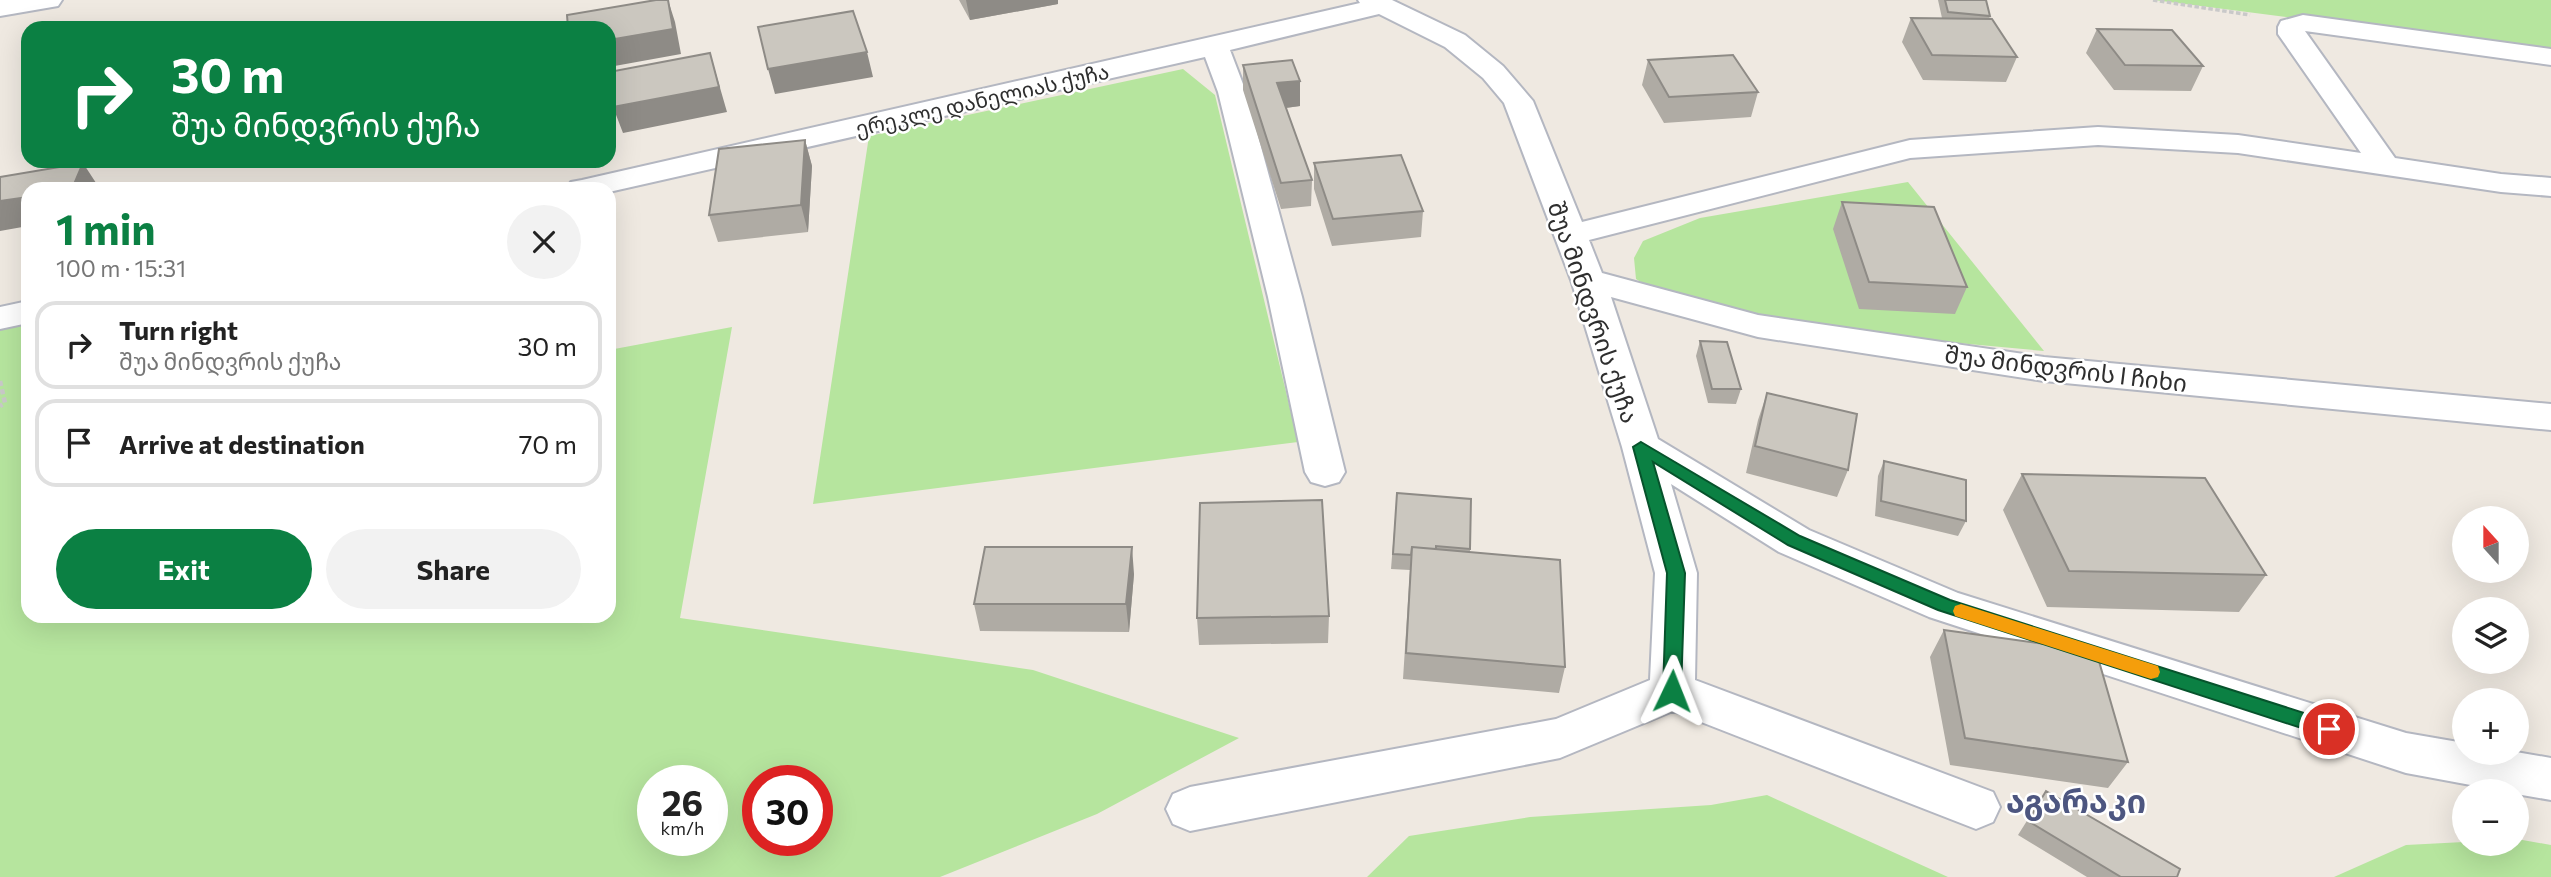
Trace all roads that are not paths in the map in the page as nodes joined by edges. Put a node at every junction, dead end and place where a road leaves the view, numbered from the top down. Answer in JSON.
{"nodes":[{"id":1,"x":49,"y":0,"type":"edge"},
{"id":2,"x":1376,"y":3,"type":"edge"},
{"id":3,"x":0,"y":8,"type":"edge"},
{"id":4,"x":1215,"y":46,"type":"junction"},
{"id":5,"x":2551,"y":57,"type":"edge"},
{"id":6,"x":2384,"y":164,"type":"junction"},
{"id":7,"x":613,"y":182,"type":"edge"},
{"id":8,"x":2551,"y":187,"type":"edge"},
{"id":9,"x":1569,"y":235,"type":"junction"},
{"id":10,"x":1588,"y":279,"type":"junction"},
{"id":11,"x":21,"y":314,"type":"edge"},
{"id":12,"x":0,"y":318,"type":"edge"},
{"id":13,"x":2551,"y":417,"type":"edge"},
{"id":14,"x":1641,"y":447,"type":"junction"},
{"id":15,"x":1325,"y":472,"type":"dead end"},
{"id":16,"x":1672,"y":691,"type":"junction"},
{"id":17,"x":2551,"y":779,"type":"edge"},
{"id":18,"x":1976,"y":807,"type":"dead end"},
{"id":19,"x":1190,"y":809,"type":"dead end"}],
"edges":[{"from":1,"to":3,"type":"street"},
{"from":2,"to":4,"type":"street","name":"ერეკლე დანელიას ქუჩა"},
{"from":2,"to":9,"type":"street","name":"შუა მინდვრის ქუჩა"},
{"from":4,"to":7,"type":"street","name":"ერეკლე დანელიას ქუჩა"},
{"from":4,"to":15,"type":"street"},
{"from":5,"to":6,"type":"street"},
{"from":6,"to":8,"type":"street"},
{"from":6,"to":9,"type":"street"},
{"from":9,"to":10,"type":"street","name":"შუა მინდვრის ქუჩა"},
{"from":10,"to":13,"type":"street","name":"შუა მინდვრის I ჩიხი"},
{"from":10,"to":14,"type":"street","name":"შუა მინდვრის ქუჩა"},
{"from":11,"to":12,"type":"street"},
{"from":14,"to":16,"type":"street"},
{"from":14,"to":17,"type":"street","name":"შუა მინდვრის ქუჩა"},
{"from":16,"to":18,"type":"street"},
{"from":16,"to":19,"type":"street"}]}
